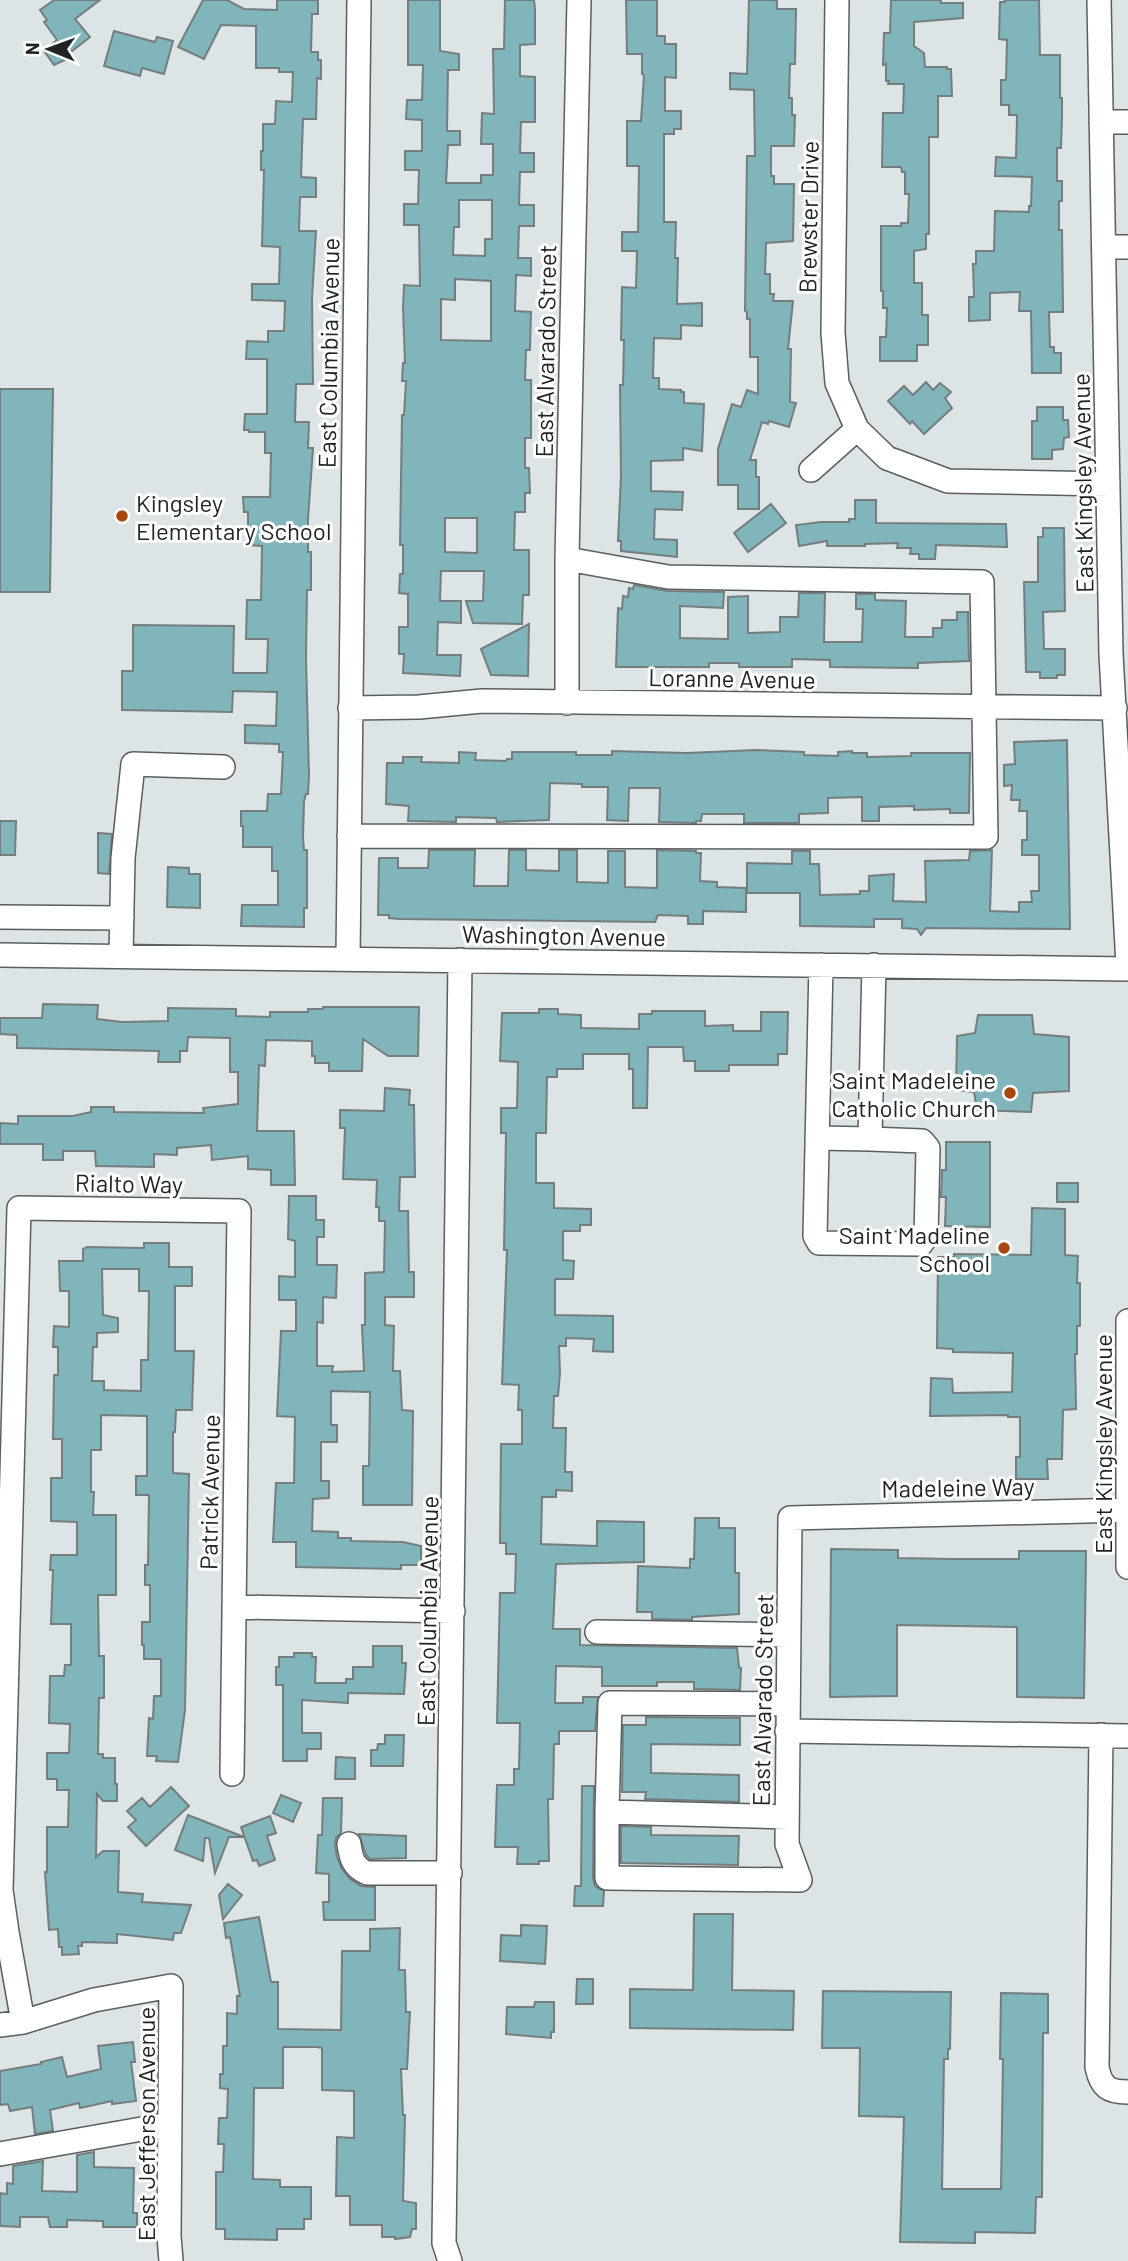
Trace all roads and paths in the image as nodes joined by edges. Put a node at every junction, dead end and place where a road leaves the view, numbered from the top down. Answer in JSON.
{"nodes":[{"id":1,"x":359,"y":0,"type":"edge"},
{"id":2,"x":579,"y":0,"type":"edge"},
{"id":3,"x":837,"y":0,"type":"edge"},
{"id":4,"x":1099,"y":0,"type":"edge"},
{"id":5,"x":1101,"y":122,"type":"junction"},
{"id":6,"x":1128,"y":122,"type":"edge"},
{"id":7,"x":1104,"y":247,"type":"junction"},
{"id":8,"x":1128,"y":247,"type":"edge"},
{"id":9,"x":1118,"y":386,"type":"edge"},
{"id":10,"x":858,"y":429,"type":"junction"},
{"id":11,"x":811,"y":470,"type":"dead end"},
{"id":12,"x":1108,"y":484,"type":"junction"},
{"id":13,"x":1119,"y":530,"type":"edge"},
{"id":14,"x":567,"y":559,"type":"junction"},
{"id":15,"x":1120,"y":654,"type":"edge"},
{"id":16,"x":567,"y":703,"type":"junction"},
{"id":17,"x":983,"y":707,"type":"junction"},
{"id":18,"x":350,"y":708,"type":"junction"},
{"id":19,"x":1115,"y":708,"type":"junction"},
{"id":20,"x":223,"y":767,"type":"dead end"},
{"id":21,"x":1124,"y":797,"type":"edge"},
{"id":22,"x":349,"y":836,"type":"junction"},
{"id":23,"x":0,"y":916,"type":"edge"},
{"id":24,"x":121,"y":918,"type":"junction"},
{"id":25,"x":0,"y":955,"type":"edge"},
{"id":26,"x":121,"y":956,"type":"junction"},
{"id":27,"x":348,"y":958,"type":"junction"},
{"id":28,"x":460,"y":960,"type":"junction"},
{"id":29,"x":821,"y":965,"type":"junction"},
{"id":30,"x":874,"y":965,"type":"junction"},
{"id":31,"x":1128,"y":967,"type":"edge"},
{"id":32,"x":817,"y":1138,"type":"junction"},
{"id":33,"x":870,"y":1139,"type":"junction"},
{"id":34,"x":239,"y":1211,"type":"joint"},
{"id":35,"x":1128,"y":1321,"type":"edge"},
{"id":36,"x":1128,"y":1357,"type":"edge"},
{"id":37,"x":1127,"y":1510,"type":"edge"},
{"id":38,"x":790,"y":1518,"type":"joint"},
{"id":39,"x":1128,"y":1567,"type":"edge"},
{"id":40,"x":234,"y":1607,"type":"junction"},
{"id":41,"x":453,"y":1611,"type":"junction"},
{"id":42,"x":597,"y":1632,"type":"dead end"},
{"id":43,"x":788,"y":1634,"type":"junction"},
{"id":44,"x":788,"y":1704,"type":"junction"},
{"id":45,"x":788,"y":1731,"type":"junction"},
{"id":46,"x":1101,"y":1735,"type":"junction"},
{"id":47,"x":1128,"y":1736,"type":"edge"},
{"id":48,"x":232,"y":1774,"type":"dead end"},
{"id":49,"x":607,"y":1812,"type":"junction"},
{"id":50,"x":787,"y":1817,"type":"junction"},
{"id":51,"x":349,"y":1844,"type":"dead end"},
{"id":52,"x":450,"y":1874,"type":"junction"},
{"id":53,"x":23,"y":2022,"type":"junction"},
{"id":54,"x":0,"y":2025,"type":"edge"},
{"id":55,"x":1128,"y":2092,"type":"edge"},
{"id":56,"x":170,"y":2124,"type":"junction"},
{"id":57,"x":0,"y":2154,"type":"edge"},
{"id":58,"x":171,"y":2261,"type":"edge"},
{"id":59,"x":450,"y":2261,"type":"edge"}],
"edges":[{"from":1,"to":18,"type":"street","name":"East Columbia Avenue"},
{"from":2,"to":14,"type":"street","name":"East Alvarado Street"},
{"from":3,"to":10,"type":"street","name":"Brewster Drive"},
{"from":4,"to":5,"type":"street","name":"East Kingsley Avenue"},
{"from":5,"to":6,"type":"street"},
{"from":5,"to":7,"type":"street","name":"East Kingsley Avenue"},
{"from":7,"to":8,"type":"street"},
{"from":7,"to":9,"type":"street","name":"East Kingsley Avenue"},
{"from":9,"to":12,"type":"street","name":"East Kingsley Avenue"},
{"from":10,"to":11,"type":"street"},
{"from":10,"to":12,"type":"street"},
{"from":12,"to":13,"type":"street","name":"East Kingsley Avenue"},
{"from":13,"to":15,"type":"street","name":"East Kingsley Avenue"},
{"from":14,"to":16,"type":"street","name":"East Alvarado Street"},
{"from":14,"to":17,"type":"street"},
{"from":15,"to":19,"type":"street","name":"East Kingsley Avenue"},
{"from":16,"to":17,"type":"street","name":"Loranne Avenue"},
{"from":16,"to":18,"type":"street","name":"Loranne Avenue"},
{"from":17,"to":19,"type":"street","name":"Loranne Avenue"},
{"from":17,"to":22,"type":"street"},
{"from":18,"to":22,"type":"street","name":"East Columbia Avenue"},
{"from":19,"to":21,"type":"street","name":"East Kingsley Avenue"},
{"from":20,"to":24,"type":"street"},
{"from":21,"to":31,"type":"street","name":"East Kingsley Avenue"},
{"from":22,"to":27,"type":"street","name":"East Columbia Avenue"},
{"from":23,"to":24,"type":"street"},
{"from":24,"to":26,"type":"street"},
{"from":25,"to":26,"type":"street","name":"Washington Avenue"},
{"from":26,"to":27,"type":"street","name":"Washington Avenue"},
{"from":27,"to":28,"type":"street","name":"Washington Avenue"},
{"from":28,"to":29,"type":"street","name":"Washington Avenue"},
{"from":28,"to":41,"type":"street","name":"East Columbia Avenue"},
{"from":29,"to":30,"type":"street","name":"Washington Avenue"},
{"from":29,"to":32,"type":"street"},
{"from":30,"to":31,"type":"street","name":"Washington Avenue"},
{"from":30,"to":33,"type":"street"},
{"from":32,"to":33,"type":"street"},
{"from":32,"to":33,"type":"street"},
{"from":34,"to":40,"type":"street","name":"Patrick Avenue"},
{"from":34,"to":53,"type":"street","name":"Rialto Way"},
{"from":35,"to":36,"type":"street","name":"East Kingsley Avenue"},
{"from":36,"to":37,"type":"street","name":"East Kingsley Avenue"},
{"from":37,"to":38,"type":"street","name":"Madeleine Way"},
{"from":37,"to":39,"type":"street","name":"East Kingsley Avenue"},
{"from":38,"to":43,"type":"street","name":"East Alvarado Street"},
{"from":40,"to":41,"type":"street"},
{"from":40,"to":48,"type":"street","name":"Patrick Avenue"},
{"from":41,"to":52,"type":"street","name":"East Columbia Avenue"},
{"from":42,"to":43,"type":"street"},
{"from":43,"to":44,"type":"street","name":"East Alvarado Street"},
{"from":44,"to":45,"type":"street","name":"East Alvarado Street"},
{"from":44,"to":49,"type":"street"},
{"from":45,"to":46,"type":"street"},
{"from":45,"to":50,"type":"street","name":"East Alvarado Street"},
{"from":46,"to":47,"type":"street"},
{"from":46,"to":55,"type":"street"},
{"from":49,"to":50,"type":"street"},
{"from":49,"to":50,"type":"street","name":"East Alvarado Street"},
{"from":51,"to":52,"type":"street"},
{"from":52,"to":59,"type":"street","name":"East Columbia Avenue"},
{"from":53,"to":54,"type":"street"},
{"from":53,"to":56,"type":"street","name":"East Jefferson Avenue"},
{"from":56,"to":57,"type":"street"},
{"from":56,"to":58,"type":"street","name":"East Jefferson Avenue"}]}
